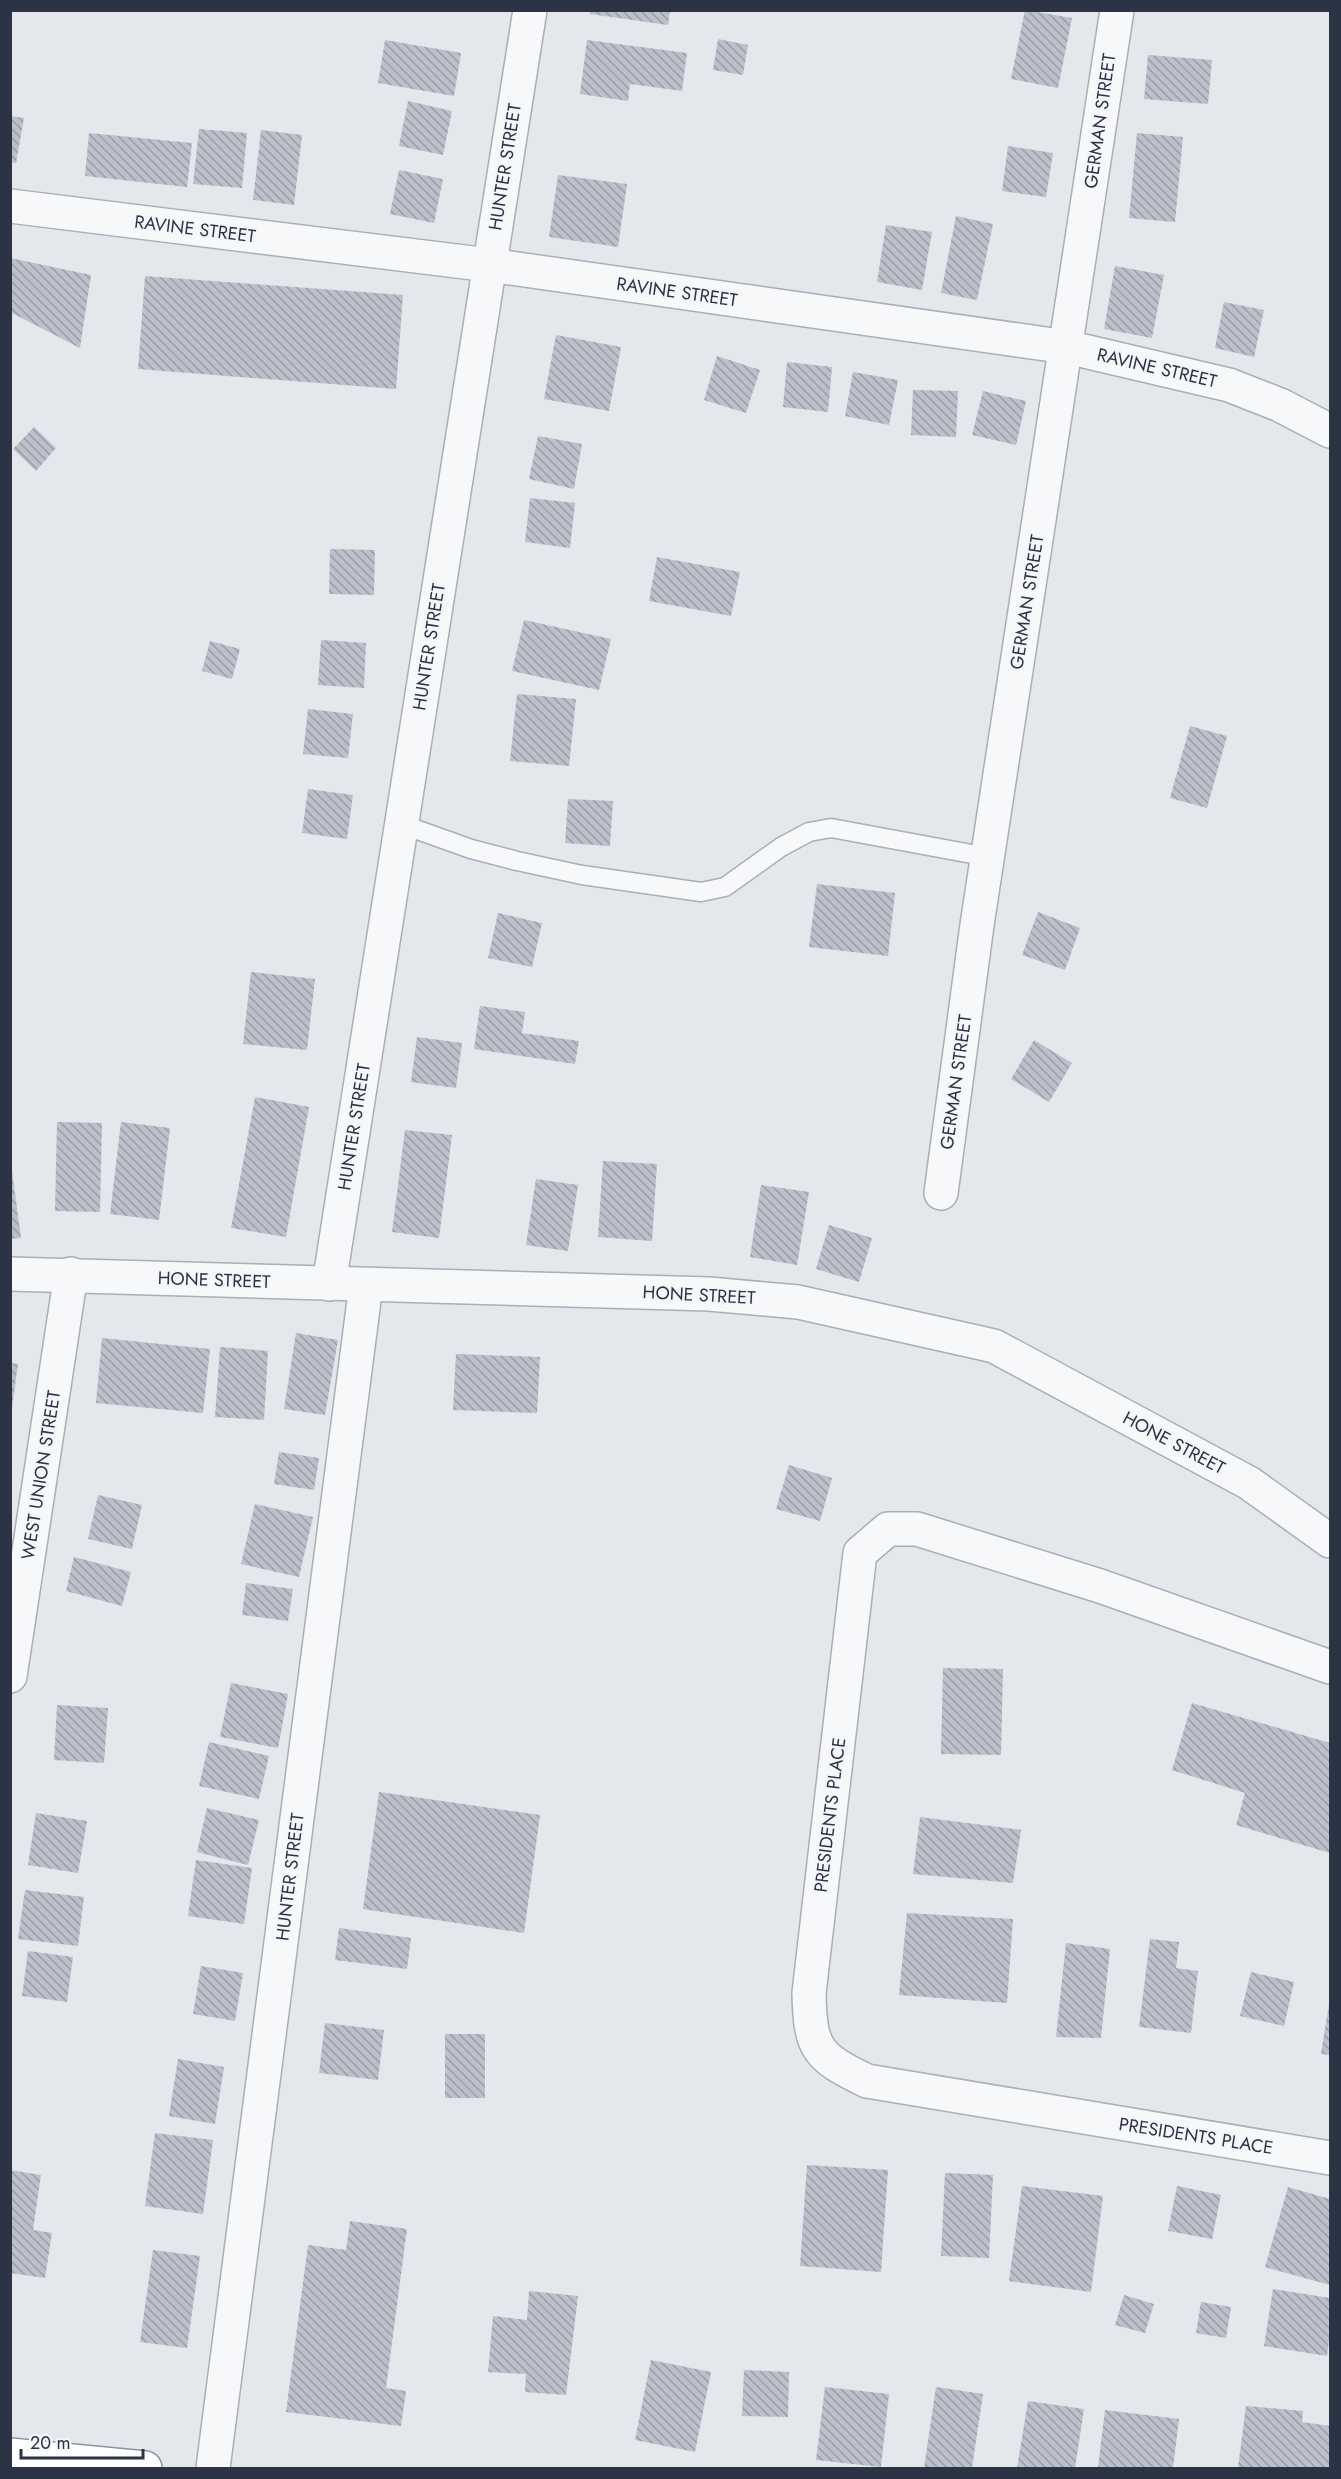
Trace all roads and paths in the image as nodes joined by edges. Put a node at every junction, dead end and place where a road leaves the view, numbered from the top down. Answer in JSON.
{"nodes":[{"id":1,"x":530,"y":10,"type":"edge"},
{"id":2,"x":1117,"y":10,"type":"edge"},
{"id":3,"x":10,"y":206,"type":"edge"},
{"id":4,"x":489,"y":265,"type":"junction"},
{"id":5,"x":1067,"y":347,"type":"junction"},
{"id":6,"x":1330,"y":431,"type":"edge"},
{"id":7,"x":401,"y":824,"type":"junction"},
{"id":8,"x":988,"y":857,"type":"junction"},
{"id":9,"x":941,"y":1193,"type":"dead end"},
{"id":10,"x":10,"y":1274,"type":"edge"},
{"id":11,"x":71,"y":1274,"type":"junction"},
{"id":12,"x":329,"y":1284,"type":"junction"},
{"id":13,"x":366,"y":1285,"type":"junction"},
{"id":14,"x":1330,"y":1541,"type":"edge"},
{"id":15,"x":1330,"y":1667,"type":"edge"},
{"id":16,"x":10,"y":1676,"type":"edge"},
{"id":17,"x":1330,"y":2158,"type":"edge"},
{"id":18,"x":10,"y":2456,"type":"edge"},
{"id":19,"x":145,"y":2469,"type":"edge"},
{"id":20,"x":213,"y":2469,"type":"edge"}],
"edges":[{"from":1,"to":4,"type":"street","name":"HUNTER STREET"},
{"from":2,"to":5,"type":"street","name":"GERMAN STREET"},
{"from":3,"to":4,"type":"street","name":"RAVINE STREET"},
{"from":4,"to":5,"type":"street","name":"RAVINE STREET"},
{"from":4,"to":7,"type":"street","name":"HUNTER STREET"},
{"from":5,"to":6,"type":"street","name":"RAVINE STREET"},
{"from":5,"to":8,"type":"street","name":"GERMAN STREET"},
{"from":7,"to":8,"type":"lane"},
{"from":7,"to":12,"type":"street","name":"HUNTER STREET"},
{"from":8,"to":9,"type":"street","name":"GERMAN STREET"},
{"from":10,"to":11,"type":"street","name":"HONE STREET"},
{"from":11,"to":12,"type":"street","name":"HONE STREET"},
{"from":11,"to":16,"type":"street","name":"WEST UNION STREET"},
{"from":12,"to":13,"type":"street","name":"HONE STREET"},
{"from":13,"to":14,"type":"street","name":"HONE STREET"},
{"from":13,"to":20,"type":"street","name":"HUNTER STREET"},
{"from":15,"to":17,"type":"street","name":"PRESIDENTS PLACE"},
{"from":18,"to":19,"type":"highway"}]}
